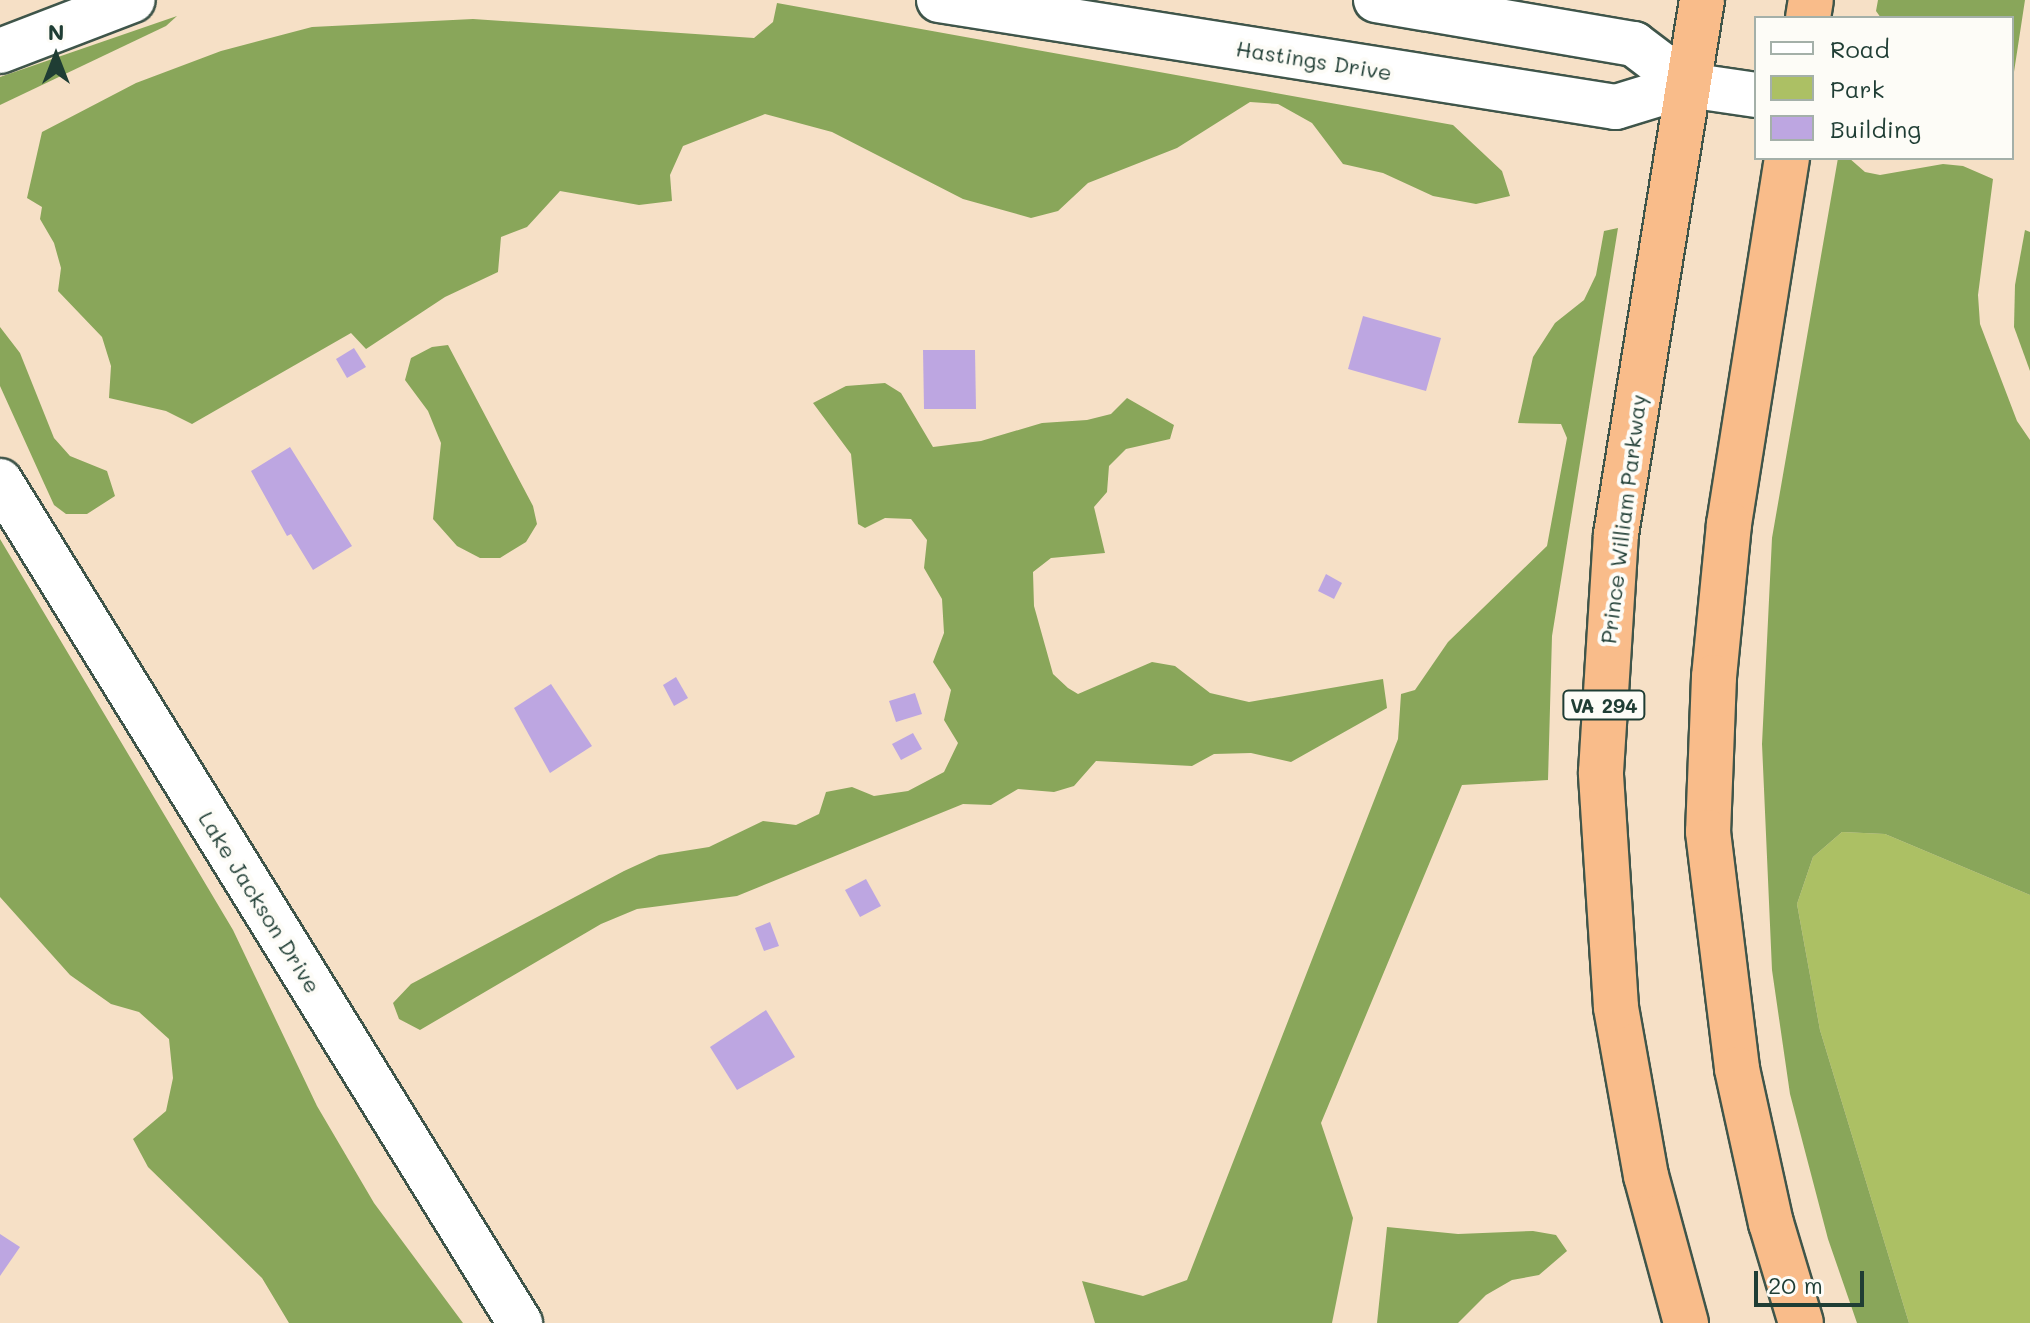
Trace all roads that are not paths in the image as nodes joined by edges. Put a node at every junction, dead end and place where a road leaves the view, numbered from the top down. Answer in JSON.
{"nodes":[{"id":1,"x":133,"y":0,"type":"edge"},
{"id":2,"x":939,"y":0,"type":"edge"},
{"id":3,"x":1376,"y":0,"type":"edge"},
{"id":4,"x":1702,"y":0,"type":"edge"},
{"id":5,"x":0,"y":51,"type":"edge"},
{"id":6,"x":1688,"y":85,"type":"junction"},
{"id":7,"x":1754,"y":95,"type":"edge"},
{"id":8,"x":1787,"y":160,"type":"edge"},
{"id":9,"x":0,"y":481,"type":"edge"},
{"id":10,"x":520,"y":1323,"type":"edge"},
{"id":11,"x":1686,"y":1323,"type":"edge"},
{"id":12,"x":1801,"y":1323,"type":"edge"}],
"edges":[{"from":1,"to":5,"type":"street"},
{"from":2,"to":6,"type":"street","name":"Hastings Drive"},
{"from":3,"to":6,"type":"street","name":"Hastings Drive"},
{"from":4,"to":6,"type":"highway","name":"Prince William Parkway","number":"VA 294"},
{"from":6,"to":7,"type":"street","name":"Hastings Drive"},
{"from":6,"to":11,"type":"highway","name":"Prince William Parkway","number":"VA 294"},
{"from":8,"to":12,"type":"highway"},
{"from":9,"to":10,"type":"street","name":"Lake Jackson Drive"}]}
